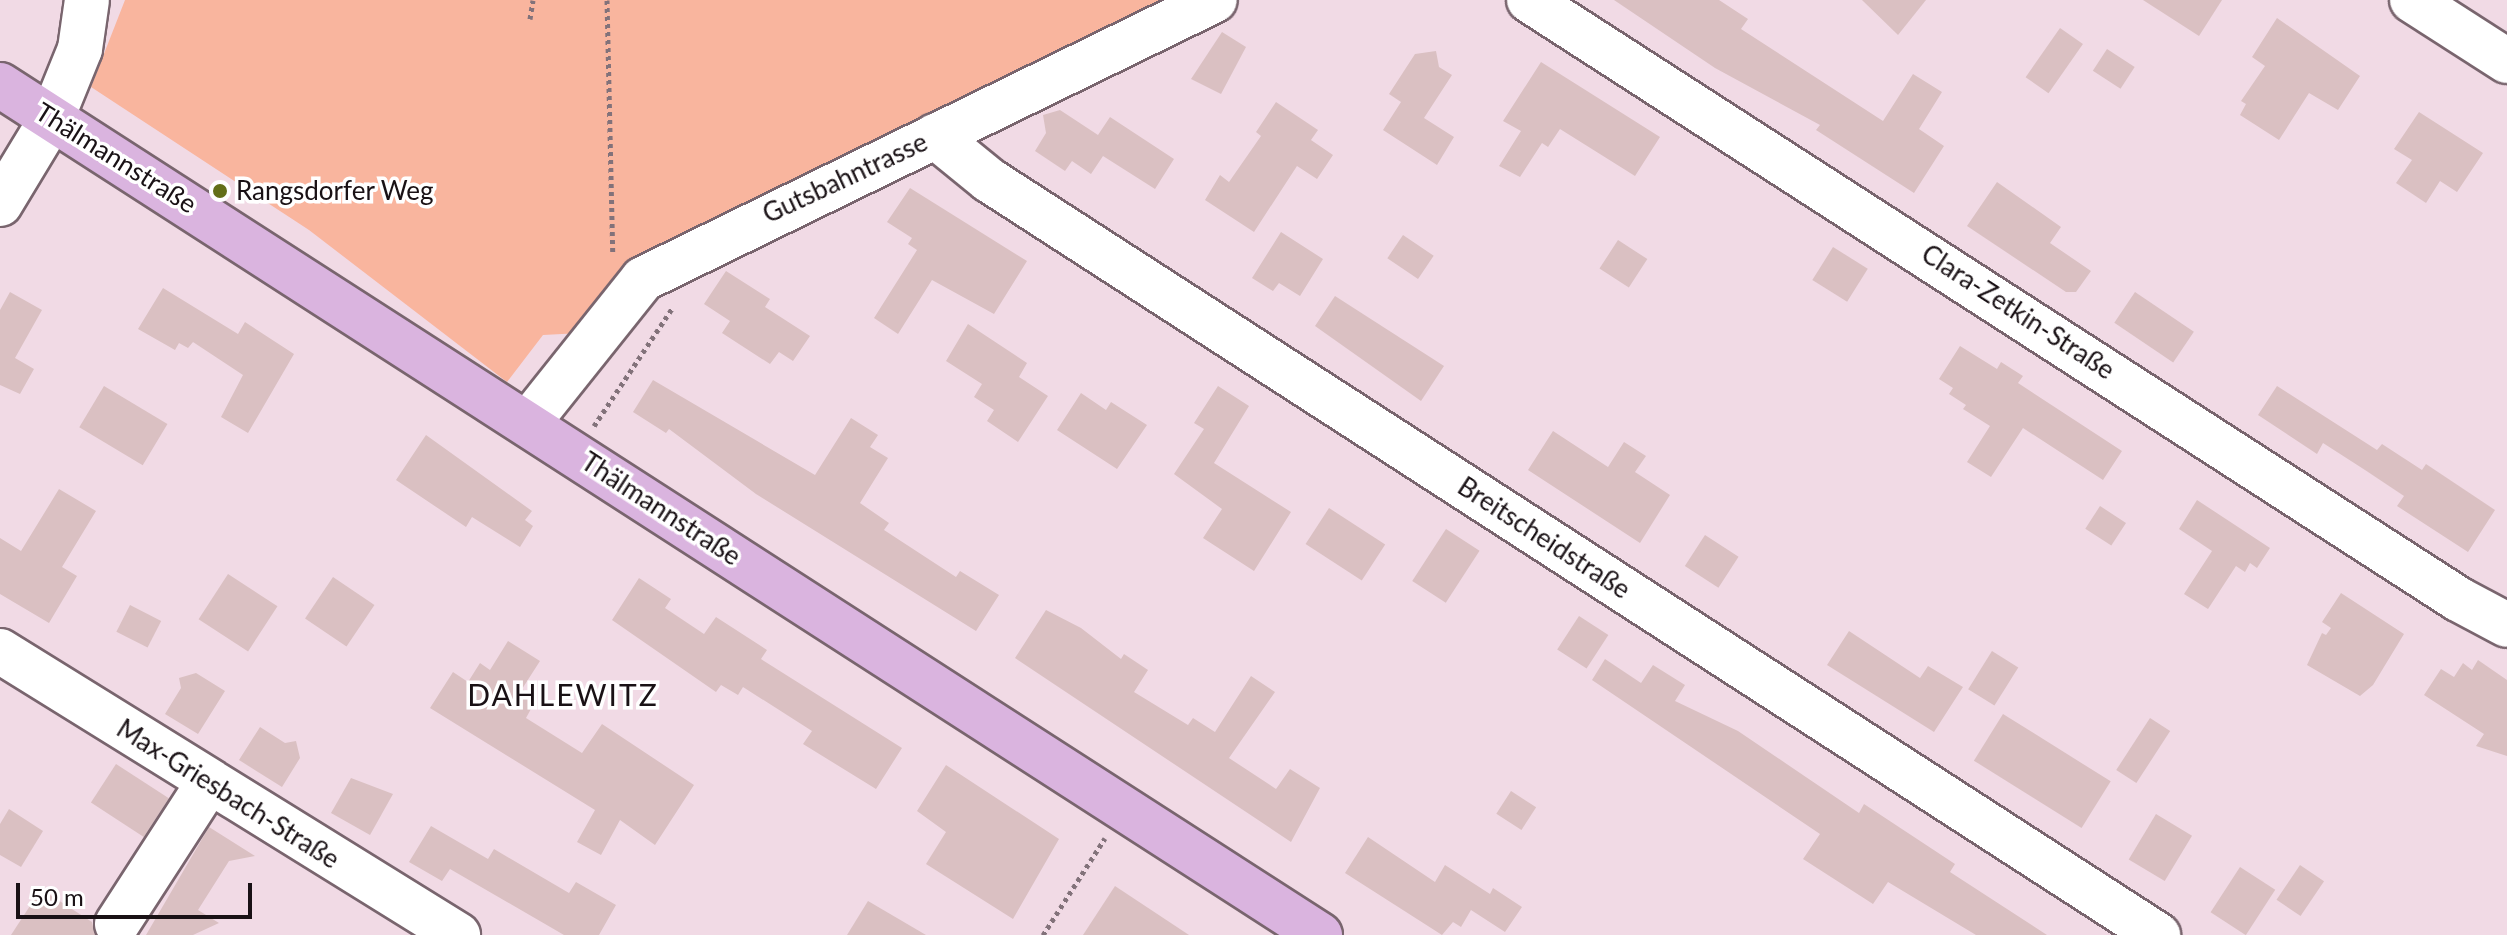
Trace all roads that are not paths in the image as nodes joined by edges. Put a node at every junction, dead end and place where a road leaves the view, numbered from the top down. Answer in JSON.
{"nodes":[{"id":1,"x":87,"y":0,"type":"edge"},
{"id":2,"x":1215,"y":0,"type":"edge"},
{"id":3,"x":1529,"y":0,"type":"edge"},
{"id":4,"x":2412,"y":0,"type":"edge"},
{"id":5,"x":2507,"y":61,"type":"edge"},
{"id":6,"x":0,"y":85,"type":"edge"},
{"id":7,"x":52,"y":118,"type":"junction"},
{"id":8,"x":935,"y":136,"type":"junction"},
{"id":9,"x":0,"y":204,"type":"edge"},
{"id":10,"x":528,"y":423,"type":"junction"},
{"id":11,"x":2507,"y":625,"type":"edge"},
{"id":12,"x":0,"y":651,"type":"edge"},
{"id":13,"x":209,"y":782,"type":"junction"},
{"id":14,"x":117,"y":924,"type":"dead end"},
{"id":15,"x":458,"y":935,"type":"edge"},
{"id":16,"x":1320,"y":935,"type":"edge"},
{"id":17,"x":2158,"y":935,"type":"edge"}],
"edges":[{"from":1,"to":7,"type":"street"},
{"from":2,"to":8,"type":"street","name":"Gutsbahntrasse"},
{"from":3,"to":11,"type":"street","name":"Clara-Zetkin-Straße"},
{"from":4,"to":5,"type":"street"},
{"from":6,"to":7,"type":"main road","name":"Thälmannstraße"},
{"from":7,"to":9,"type":"street"},
{"from":7,"to":10,"type":"main road","name":"Thälmannstraße"},
{"from":8,"to":10,"type":"street","name":"Gutsbahntrasse"},
{"from":8,"to":17,"type":"street","name":"Breitscheidstraße"},
{"from":10,"to":16,"type":"main road","name":"Thälmannstraße"},
{"from":12,"to":13,"type":"street","name":"Max-Griesbach-Straße"},
{"from":13,"to":14,"type":"street"},
{"from":13,"to":15,"type":"street","name":"Max-Griesbach-Straße"}]}
